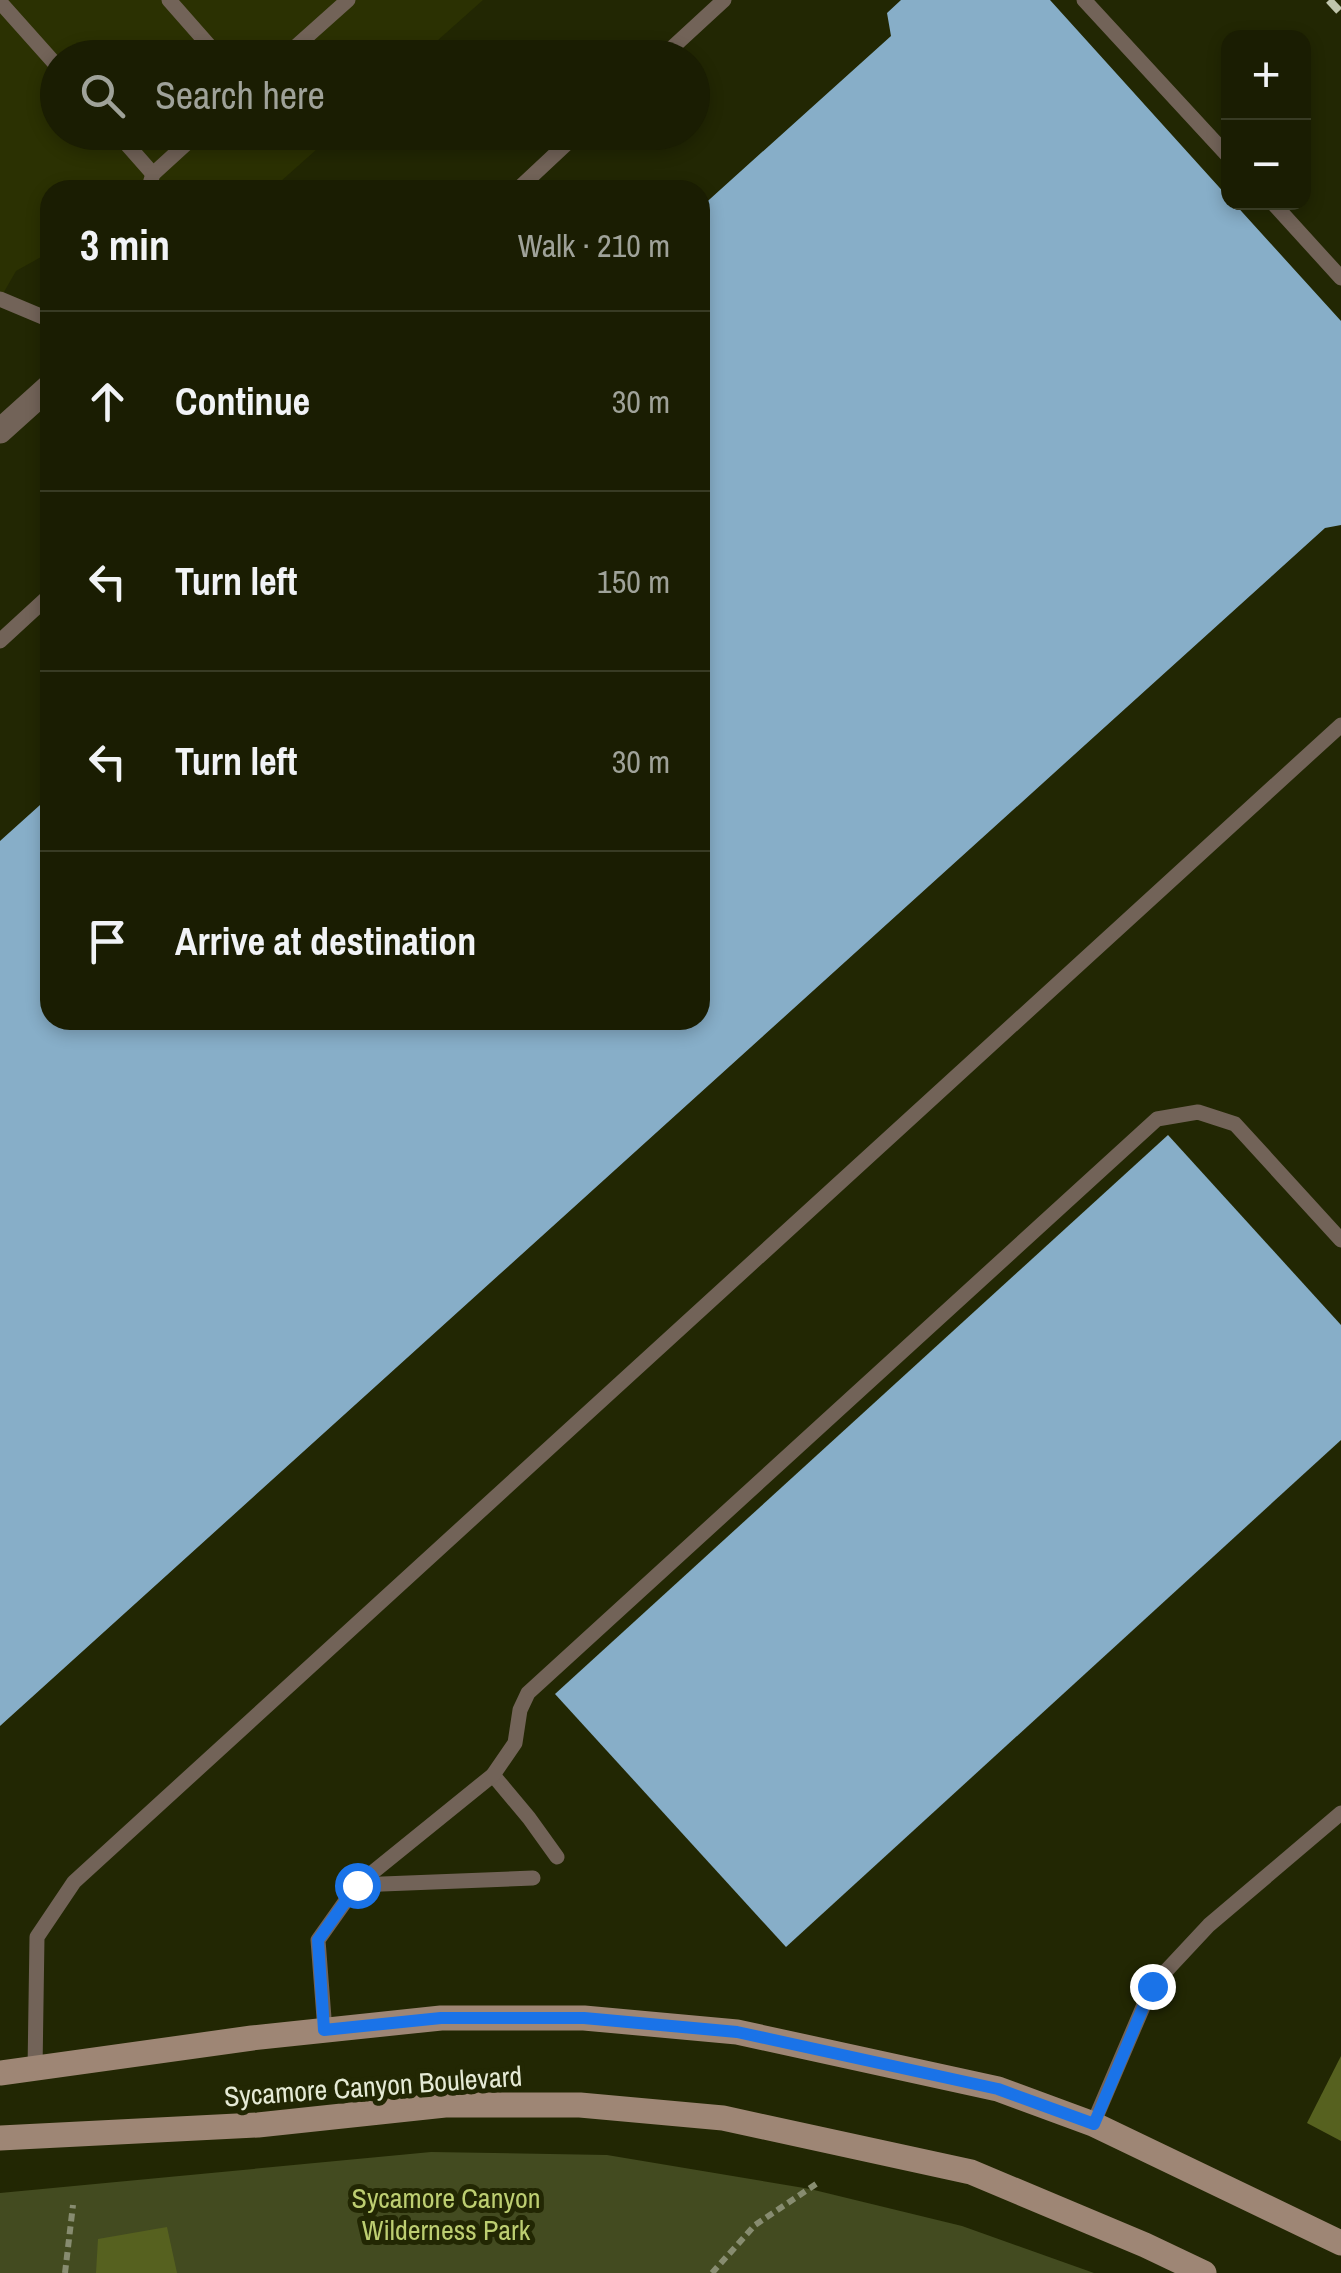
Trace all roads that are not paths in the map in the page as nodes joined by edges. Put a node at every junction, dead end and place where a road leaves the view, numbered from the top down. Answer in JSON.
{"nodes":[{"id":1,"x":169,"y":0,"type":"edge"},
{"id":2,"x":348,"y":0,"type":"edge"},
{"id":3,"x":724,"y":0,"type":"edge"},
{"id":4,"x":1084,"y":0,"type":"edge"},
{"id":5,"x":0,"y":2,"type":"edge"},
{"id":6,"x":204,"y":40,"type":"edge"},
{"id":7,"x":303,"y":40,"type":"edge"},
{"id":8,"x":681,"y":40,"type":"edge"},
{"id":9,"x":40,"y":47,"type":"edge"},
{"id":10,"x":1221,"y":148,"type":"edge"},
{"id":11,"x":128,"y":150,"type":"edge"},
{"id":12,"x":181,"y":150,"type":"edge"},
{"id":13,"x":560,"y":150,"type":"edge"},
{"id":14,"x":149,"y":180,"type":"edge"},
{"id":15,"x":152,"y":180,"type":"edge"},
{"id":16,"x":528,"y":180,"type":"edge"},
{"id":17,"x":1279,"y":210,"type":"edge"},
{"id":18,"x":1341,"y":278,"type":"edge"},
{"id":19,"x":0,"y":299,"type":"edge"},
{"id":20,"x":40,"y":316,"type":"edge"},
{"id":21,"x":40,"y":395,"type":"edge"},
{"id":22,"x":0,"y":431,"type":"edge"},
{"id":23,"x":40,"y":604,"type":"edge"},
{"id":24,"x":0,"y":641,"type":"edge"},
{"id":25,"x":1341,"y":725,"type":"edge"},
{"id":26,"x":1341,"y":1240,"type":"edge"},
{"id":27,"x":493,"y":1775,"type":"junction"},
{"id":28,"x":1341,"y":1813,"type":"edge"},
{"id":29,"x":557,"y":1857,"type":"dead end"},
{"id":30,"x":533,"y":1878,"type":"dead end"},
{"id":31,"x":357,"y":1885,"type":"junction"},
{"id":32,"x":324,"y":2030,"type":"junction"},
{"id":33,"x":35,"y":2070,"type":"junction"},
{"id":34,"x":0,"y":2073,"type":"edge"},
{"id":35,"x":1094,"y":2124,"type":"junction"},
{"id":36,"x":0,"y":2138,"type":"edge"},
{"id":37,"x":1341,"y":2242,"type":"edge"},
{"id":38,"x":1204,"y":2273,"type":"edge"}],
"edges":[{"from":1,"to":6,"type":"lane"},
{"from":2,"to":7,"type":"lane"},
{"from":3,"to":8,"type":"lane"},
{"from":4,"to":10,"type":"lane"},
{"from":5,"to":9,"type":"lane"},
{"from":11,"to":14,"type":"lane"},
{"from":12,"to":15,"type":"lane"},
{"from":13,"to":16,"type":"lane"},
{"from":17,"to":18,"type":"lane"},
{"from":19,"to":20,"type":"lane"},
{"from":21,"to":22,"type":"street"},
{"from":23,"to":24,"type":"lane"},
{"from":25,"to":33,"type":"lane"},
{"from":26,"to":27,"type":"lane"},
{"from":27,"to":29,"type":"lane"},
{"from":27,"to":31,"type":"lane"},
{"from":28,"to":35,"type":"lane"},
{"from":30,"to":31,"type":"lane"},
{"from":31,"to":32,"type":"lane"},
{"from":32,"to":33,"type":"main road","name":"Sycamore Canyon Boulevard"},
{"from":32,"to":35,"type":"main road","name":"Sycamore Canyon Boulevard"},
{"from":33,"to":34,"type":"main road","name":"Sycamore Canyon Boulevard"},
{"from":35,"to":37,"type":"main road","name":"Sycamore Canyon Boulevard"},
{"from":36,"to":38,"type":"main road","name":"Sycamore Canyon Boulevard"}]}
